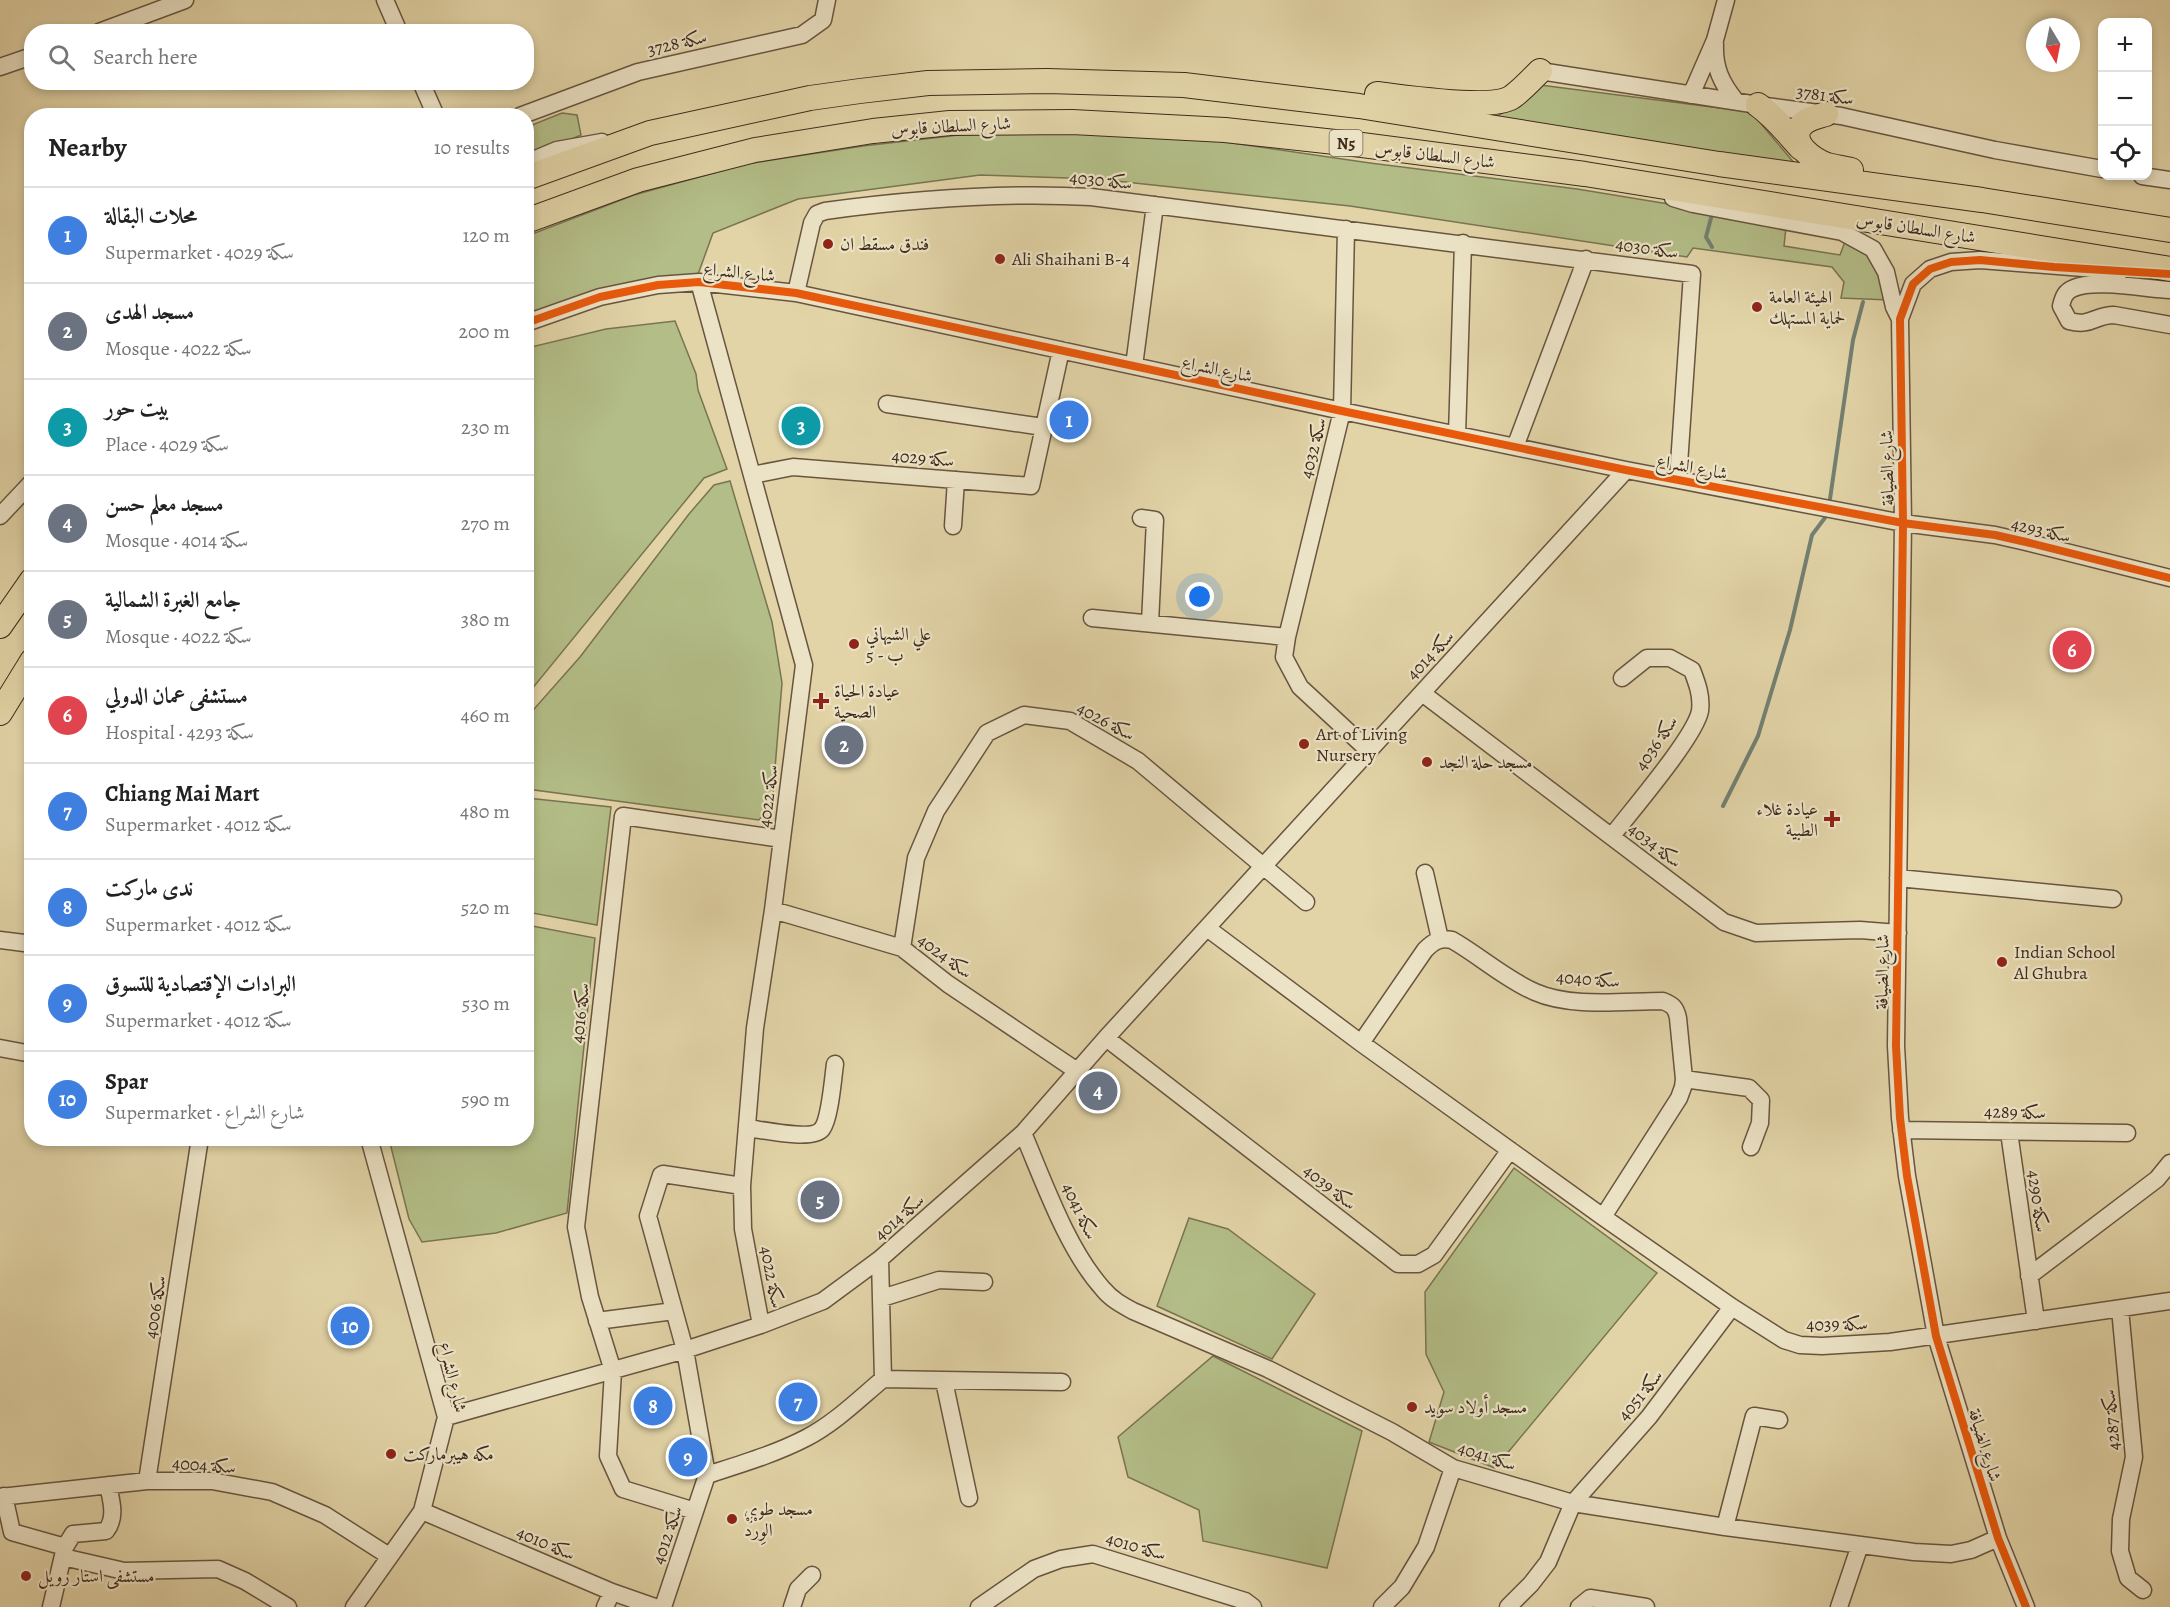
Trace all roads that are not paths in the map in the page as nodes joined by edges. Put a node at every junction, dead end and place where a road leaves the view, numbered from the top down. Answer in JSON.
{"nodes":[{"id":1,"x":185,"y":0,"type":"edge"},
{"id":2,"x":385,"y":0,"type":"edge"},
{"id":3,"x":826,"y":0,"type":"edge"},
{"id":4,"x":1726,"y":0,"type":"edge"},
{"id":5,"x":120,"y":24,"type":"edge"},
{"id":6,"x":396,"y":24,"type":"edge"},
{"id":7,"x":1715,"y":40,"type":"junction"},
{"id":8,"x":24,"y":59,"type":"edge"},
{"id":9,"x":0,"y":67,"type":"edge"},
{"id":10,"x":1540,"y":71,"type":"joint"},
{"id":11,"x":1184,"y":86,"type":"junction"},
{"id":12,"x":425,"y":90,"type":"edge"},
{"id":13,"x":1691,"y":95,"type":"junction"},
{"id":14,"x":1747,"y":103,"type":"junction"},
{"id":15,"x":432,"y":108,"type":"edge"},
{"id":16,"x":534,"y":111,"type":"edge"},
{"id":17,"x":1826,"y":114,"type":"junction"},
{"id":18,"x":650,"y":133,"type":"junction"},
{"id":19,"x":1802,"y":148,"type":"junction"},
{"id":20,"x":534,"y":160,"type":"edge"},
{"id":21,"x":2098,"y":168,"type":"edge"},
{"id":22,"x":1584,"y":174,"type":"junction"},
{"id":23,"x":534,"y":175,"type":"edge"},
{"id":24,"x":2152,"y":177,"type":"edge"},
{"id":25,"x":2170,"y":180,"type":"edge"},
{"id":26,"x":1982,"y":200,"type":"junction"},
{"id":27,"x":1155,"y":205,"type":"junction"},
{"id":28,"x":534,"y":218,"type":"edge"},
{"id":29,"x":1346,"y":229,"type":"junction"},
{"id":30,"x":2170,"y":230,"type":"edge"},
{"id":31,"x":1463,"y":243,"type":"junction"},
{"id":32,"x":1586,"y":259,"type":"junction"},
{"id":33,"x":2170,"y":269,"type":"edge"},
{"id":34,"x":2170,"y":274,"type":"edge"},
{"id":35,"x":699,"y":282,"type":"junction"},
{"id":36,"x":2170,"y":290,"type":"edge"},
{"id":37,"x":796,"y":293,"type":"junction"},
{"id":38,"x":1900,"y":319,"type":"junction"},
{"id":39,"x":534,"y":320,"type":"edge"},
{"id":40,"x":2170,"y":325,"type":"edge"},
{"id":41,"x":1061,"y":350,"type":"junction"},
{"id":42,"x":1134,"y":366,"type":"junction"},
{"id":43,"x":887,"y":404,"type":"dead end"},
{"id":44,"x":1342,"y":411,"type":"junction"},
{"id":45,"x":1043,"y":427,"type":"junction"},
{"id":46,"x":1457,"y":435,"type":"junction"},
{"id":47,"x":1515,"y":447,"type":"junction"},
{"id":48,"x":1626,"y":470,"type":"junction"},
{"id":49,"x":752,"y":475,"type":"junction"},
{"id":50,"x":1677,"y":479,"type":"junction"},
{"id":51,"x":956,"y":480,"type":"junction"},
{"id":52,"x":24,"y":490,"type":"edge"},
{"id":53,"x":0,"y":516,"type":"edge"},
{"id":54,"x":1141,"y":518,"type":"dead end"},
{"id":55,"x":1903,"y":523,"type":"junction"},
{"id":56,"x":953,"y":526,"type":"dead end"},
{"id":57,"x":2170,"y":578,"type":"edge"},
{"id":58,"x":24,"y":592,"type":"edge"},
{"id":59,"x":1092,"y":618,"type":"dead end"},
{"id":60,"x":1150,"y":623,"type":"junction"},
{"id":61,"x":0,"y":626,"type":"edge"},
{"id":62,"x":1287,"y":637,"type":"junction"},
{"id":63,"x":24,"y":673,"type":"edge"},
{"id":64,"x":24,"y":675,"type":"edge"},
{"id":65,"x":1622,"y":678,"type":"dead end"},
{"id":66,"x":1422,"y":693,"type":"junction"},
{"id":67,"x":0,"y":714,"type":"edge"},
{"id":68,"x":0,"y":724,"type":"edge"},
{"id":69,"x":1368,"y":750,"type":"junction"},
{"id":70,"x":1612,"y":836,"type":"junction"},
{"id":71,"x":782,"y":839,"type":"junction"},
{"id":72,"x":1264,"y":866,"type":"junction"},
{"id":73,"x":1425,"y":873,"type":"dead end"},
{"id":74,"x":1898,"y":878,"type":"junction"},
{"id":75,"x":2113,"y":899,"type":"dead end"},
{"id":76,"x":1306,"y":902,"type":"dead end"},
{"id":77,"x":773,"y":910,"type":"junction"},
{"id":78,"x":1207,"y":928,"type":"junction"},
{"id":79,"x":1898,"y":933,"type":"junction"},
{"id":80,"x":1440,"y":939,"type":"junction"},
{"id":81,"x":0,"y":940,"type":"edge"},
{"id":82,"x":24,"y":943,"type":"edge"},
{"id":83,"x":902,"y":948,"type":"junction"},
{"id":84,"x":1106,"y":1038,"type":"junction"},
{"id":85,"x":1361,"y":1043,"type":"junction"},
{"id":86,"x":0,"y":1048,"type":"edge"},
{"id":87,"x":24,"y":1052,"type":"edge"},
{"id":88,"x":835,"y":1064,"type":"dead end"},
{"id":89,"x":1077,"y":1071,"type":"junction"},
{"id":90,"x":1684,"y":1079,"type":"junction"},
{"id":91,"x":748,"y":1128,"type":"junction"},
{"id":92,"x":1901,"y":1130,"type":"junction"},
{"id":93,"x":2009,"y":1132,"type":"junction"},
{"id":94,"x":1023,"y":1133,"type":"junction"},
{"id":95,"x":2127,"y":1133,"type":"dead end"},
{"id":96,"x":199,"y":1146,"type":"edge"},
{"id":97,"x":371,"y":1146,"type":"edge"},
{"id":98,"x":1751,"y":1147,"type":"dead end"},
{"id":99,"x":1510,"y":1150,"type":"junction"},
{"id":100,"x":2170,"y":1163,"type":"edge"},
{"id":101,"x":742,"y":1186,"type":"junction"},
{"id":102,"x":1603,"y":1217,"type":"junction"},
{"id":103,"x":880,"y":1259,"type":"junction"},
{"id":104,"x":2029,"y":1276,"type":"junction"},
{"id":105,"x":984,"y":1282,"type":"dead end"},
{"id":106,"x":882,"y":1298,"type":"junction"},
{"id":107,"x":2170,"y":1301,"type":"edge"},
{"id":108,"x":1732,"y":1307,"type":"junction"},
{"id":109,"x":2120,"y":1309,"type":"junction"},
{"id":110,"x":674,"y":1311,"type":"junction"},
{"id":111,"x":597,"y":1321,"type":"junction"},
{"id":112,"x":2036,"y":1321,"type":"junction"},
{"id":113,"x":761,"y":1325,"type":"junction"},
{"id":114,"x":1936,"y":1336,"type":"junction"},
{"id":115,"x":685,"y":1350,"type":"junction"},
{"id":116,"x":613,"y":1371,"type":"junction"},
{"id":117,"x":883,"y":1379,"type":"junction"},
{"id":118,"x":944,"y":1381,"type":"junction"},
{"id":119,"x":1062,"y":1382,"type":"dead end"},
{"id":120,"x":446,"y":1417,"type":"junction"},
{"id":121,"x":1779,"y":1420,"type":"dead end"},
{"id":122,"x":1453,"y":1468,"type":"junction"},
{"id":123,"x":707,"y":1474,"type":"junction"},
{"id":124,"x":147,"y":1481,"type":"junction"},
{"id":125,"x":108,"y":1485,"type":"junction"},
{"id":126,"x":2,"y":1496,"type":"edge"},
{"id":127,"x":969,"y":1498,"type":"dead end"},
{"id":128,"x":1573,"y":1503,"type":"junction"},
{"id":129,"x":422,"y":1511,"type":"junction"},
{"id":130,"x":695,"y":1511,"type":"junction"},
{"id":131,"x":1725,"y":1527,"type":"junction"},
{"id":132,"x":1998,"y":1539,"type":"junction"},
{"id":133,"x":1860,"y":1545,"type":"junction"},
{"id":134,"x":64,"y":1552,"type":"junction"},
{"id":135,"x":388,"y":1556,"type":"junction"},
{"id":136,"x":812,"y":1575,"type":"dead end"},
{"id":137,"x":2143,"y":1590,"type":"dead end"},
{"id":138,"x":608,"y":1600,"type":"edge"},
{"id":139,"x":998,"y":1601,"type":"edge"},
{"id":140,"x":51,"y":1607,"type":"edge"},
{"id":141,"x":288,"y":1607,"type":"edge"},
{"id":142,"x":354,"y":1607,"type":"edge"},
{"id":143,"x":655,"y":1607,"type":"edge"},
{"id":144,"x":663,"y":1607,"type":"edge"},
{"id":145,"x":792,"y":1607,"type":"edge"},
{"id":146,"x":979,"y":1607,"type":"edge"},
{"id":147,"x":1253,"y":1607,"type":"edge"},
{"id":148,"x":1383,"y":1607,"type":"edge"},
{"id":149,"x":1508,"y":1607,"type":"edge"},
{"id":150,"x":1579,"y":1607,"type":"edge"},
{"id":151,"x":1646,"y":1607,"type":"edge"},
{"id":152,"x":1839,"y":1607,"type":"edge"},
{"id":153,"x":2026,"y":1607,"type":"edge"}],
"edges":[{"from":1,"to":5,"type":"street"},
{"from":2,"to":6,"type":"street"},
{"from":3,"to":16,"type":"street","name":"سكة 3728"},
{"from":4,"to":7,"type":"street"},
{"from":7,"to":13,"type":"street"},
{"from":7,"to":14,"type":"street"},
{"from":8,"to":9,"type":"street"},
{"from":10,"to":11,"type":"highway"},
{"from":10,"to":13,"type":"street","name":"سكة 3781"},
{"from":11,"to":18,"type":"highway","name":"شارع السلطان قابوس","number":"N5"},
{"from":11,"to":26,"type":"highway","name":"شارع السلطان قابوس","number":"N5"},
{"from":12,"to":15,"type":"street"},
{"from":13,"to":14,"type":"street","name":"سكة 3781"},
{"from":14,"to":17,"type":"street","name":"سكة 3781"},
{"from":14,"to":19,"type":"highway"},
{"from":17,"to":19,"type":"highway"},
{"from":17,"to":21,"type":"street","name":"سكة 3781"},
{"from":18,"to":20,"type":"street"},
{"from":18,"to":23,"type":"highway","name":"شارع السلطان قابوس","number":"N5"},
{"from":19,"to":26,"type":"highway"},
{"from":22,"to":28,"type":"highway","name":"شارع السلطان قابوس","number":"N5"},
{"from":22,"to":33,"type":"highway","name":"شارع السلطان قابوس","number":"N5"},
{"from":22,"to":38,"type":"street"},
{"from":24,"to":25,"type":"street"},
{"from":26,"to":30,"type":"highway","name":"شارع السلطان قابوس","number":"N5"},
{"from":27,"to":29,"type":"street","name":"سكة 4030"},
{"from":27,"to":37,"type":"street","name":"سكة 4030"},
{"from":27,"to":42,"type":"street"},
{"from":29,"to":31,"type":"street","name":"سكة 4030"},
{"from":29,"to":44,"type":"street","name":"سكة 4032"},
{"from":31,"to":32,"type":"street","name":"سكة 4030"},
{"from":31,"to":46,"type":"street"},
{"from":32,"to":47,"type":"street"},
{"from":32,"to":50,"type":"street","name":"سكة 4030"},
{"from":34,"to":38,"type":"street"},
{"from":35,"to":37,"type":"street","name":"شارع الشراع"},
{"from":35,"to":39,"type":"street","name":"شارع الشراع"},
{"from":35,"to":49,"type":"street","name":"سكة 4022"},
{"from":36,"to":40,"type":"street"},
{"from":37,"to":41,"type":"street","name":"شارع الشراع"},
{"from":38,"to":55,"type":"street","name":"شارع الضيافة"},
{"from":41,"to":42,"type":"street","name":"شارع الشراع"},
{"from":41,"to":45,"type":"street","name":"سكة 4029"},
{"from":42,"to":44,"type":"street","name":"شارع الشراع"},
{"from":43,"to":45,"type":"street"},
{"from":44,"to":46,"type":"street","name":"شارع الشراع"},
{"from":44,"to":62,"type":"street","name":"سكة 4032"},
{"from":45,"to":51,"type":"street","name":"سكة 4029"},
{"from":46,"to":47,"type":"street","name":"شارع الشراع"},
{"from":47,"to":48,"type":"street","name":"شارع الشراع"},
{"from":48,"to":50,"type":"street","name":"شارع الشراع"},
{"from":48,"to":66,"type":"street","name":"سكة 4014"},
{"from":49,"to":51,"type":"street","name":"سكة 4029"},
{"from":49,"to":71,"type":"street","name":"سكة 4022"},
{"from":50,"to":55,"type":"street","name":"شارع الشراع"},
{"from":51,"to":56,"type":"street"},
{"from":52,"to":53,"type":"street"},
{"from":54,"to":60,"type":"street"},
{"from":55,"to":57,"type":"street","name":"سكة 4293"},
{"from":55,"to":74,"type":"street","name":"شارع الضيافة"},
{"from":58,"to":61,"type":"highway"},
{"from":59,"to":60,"type":"street"},
{"from":60,"to":62,"type":"street"},
{"from":62,"to":69,"type":"street","name":"سكة 4032"},
{"from":63,"to":67,"type":"highway"},
{"from":64,"to":68,"type":"highway"},
{"from":65,"to":70,"type":"street","name":"سكة 4036"},
{"from":66,"to":69,"type":"street","name":"سكة 4014"},
{"from":66,"to":70,"type":"street","name":"سكة 4034"},
{"from":69,"to":72,"type":"street","name":"سكة 4014"},
{"from":70,"to":79,"type":"street","name":"سكة 4034"},
{"from":71,"to":77,"type":"street","name":"سكة 4022"},
{"from":71,"to":111,"type":"street","name":"سكة 4016"},
{"from":72,"to":76,"type":"street"},
{"from":72,"to":78,"type":"street","name":"سكة 4014"},
{"from":72,"to":83,"type":"street","name":"سكة 4026"},
{"from":73,"to":80,"type":"street"},
{"from":74,"to":75,"type":"street"},
{"from":74,"to":79,"type":"street","name":"شارع الضيافة"},
{"from":77,"to":83,"type":"street","name":"سكة 4024"},
{"from":77,"to":91,"type":"street","name":"سكة 4022"},
{"from":78,"to":84,"type":"street","name":"سكة 4014"},
{"from":78,"to":85,"type":"street","name":"سكة 4039"},
{"from":79,"to":92,"type":"street","name":"شارع الضيافة"},
{"from":80,"to":85,"type":"street"},
{"from":80,"to":90,"type":"street","name":"سكة 4040"},
{"from":81,"to":82,"type":"street"},
{"from":83,"to":89,"type":"street","name":"سكة 4024"},
{"from":84,"to":89,"type":"street","name":"سكة 4014"},
{"from":84,"to":99,"type":"street","name":"سكة 4039"},
{"from":85,"to":99,"type":"street","name":"سكة 4039"},
{"from":86,"to":87,"type":"street"},
{"from":88,"to":91,"type":"street"},
{"from":89,"to":94,"type":"street","name":"سكة 4014"},
{"from":90,"to":98,"type":"street"},
{"from":90,"to":102,"type":"street","name":"سكة 4040"},
{"from":91,"to":101,"type":"street","name":"سكة 4022"},
{"from":92,"to":93,"type":"street","name":"سكة 4289"},
{"from":92,"to":114,"type":"street","name":"شارع الضيافة"},
{"from":93,"to":95,"type":"street","name":"سكة 4289"},
{"from":93,"to":104,"type":"street","name":"سكة 4290"},
{"from":94,"to":103,"type":"street","name":"سكة 4014"},
{"from":94,"to":122,"type":"street","name":"سكة 4041"},
{"from":96,"to":124,"type":"street","name":"سكة 4006"},
{"from":97,"to":120,"type":"street","name":"شارع الشراع"},
{"from":99,"to":102,"type":"street","name":"سكة 4039"},
{"from":100,"to":104,"type":"street"},
{"from":101,"to":110,"type":"street","name":"سكة 4012"},
{"from":101,"to":113,"type":"street","name":"سكة 4022"},
{"from":102,"to":108,"type":"street","name":"سكة 4039"},
{"from":103,"to":106,"type":"street"},
{"from":103,"to":113,"type":"street","name":"سكة 4014"},
{"from":104,"to":112,"type":"street","name":"سكة 4290"},
{"from":105,"to":106,"type":"street"},
{"from":106,"to":117,"type":"street"},
{"from":107,"to":109,"type":"street"},
{"from":108,"to":114,"type":"street","name":"سكة 4039"},
{"from":108,"to":128,"type":"street","name":"سكة 4051"},
{"from":109,"to":112,"type":"street"},
{"from":109,"to":137,"type":"street","name":"سكة 4287"},
{"from":110,"to":111,"type":"street"},
{"from":110,"to":115,"type":"street","name":"سكة 4012"},
{"from":111,"to":116,"type":"street","name":"سكة 4016"},
{"from":112,"to":114,"type":"street"},
{"from":113,"to":115,"type":"street","name":"سكة 4014"},
{"from":114,"to":132,"type":"street","name":"شارع الضيافة"},
{"from":115,"to":116,"type":"street","name":"سكة 4014"},
{"from":115,"to":123,"type":"street","name":"سكة 4012"},
{"from":116,"to":120,"type":"street","name":"سكة 4014"},
{"from":116,"to":130,"type":"street"},
{"from":117,"to":118,"type":"street"},
{"from":117,"to":123,"type":"street"},
{"from":118,"to":119,"type":"street"},
{"from":118,"to":127,"type":"street"},
{"from":120,"to":129,"type":"street","name":"شارع الشراع"},
{"from":121,"to":131,"type":"street"},
{"from":122,"to":128,"type":"street","name":"سكة 4041"},
{"from":122,"to":148,"type":"street"},
{"from":123,"to":130,"type":"street","name":"سكة 4012"},
{"from":124,"to":125,"type":"street","name":"سكة 4004"},
{"from":124,"to":135,"type":"street","name":"سكة 4004"},
{"from":125,"to":126,"type":"street","name":"سكة 4004"},
{"from":125,"to":134,"type":"street"},
{"from":126,"to":134,"type":"street"},
{"from":128,"to":131,"type":"street","name":"سكة 4041"},
{"from":128,"to":149,"type":"street","name":"سكة 4051"},
{"from":129,"to":135,"type":"street","name":"شارع الشراع"},
{"from":129,"to":138,"type":"street","name":"سكة 4010"},
{"from":130,"to":144,"type":"street","name":"سكة 4012"},
{"from":131,"to":133,"type":"street","name":"سكة 4041"},
{"from":132,"to":133,"type":"street","name":"سكة 4041"},
{"from":132,"to":153,"type":"street","name":"شارع الضيافة"},
{"from":133,"to":152,"type":"street"},
{"from":134,"to":140,"type":"street"},
{"from":134,"to":141,"type":"street"},
{"from":135,"to":142,"type":"street","name":"شارع الشراع"},
{"from":136,"to":145,"type":"street"},
{"from":138,"to":143,"type":"street","name":"سكة 4010"},
{"from":139,"to":146,"type":"street","name":"سكة 4010"},
{"from":139,"to":147,"type":"street","name":"سكة 4010"},
{"from":150,"to":151,"type":"street"}]}
